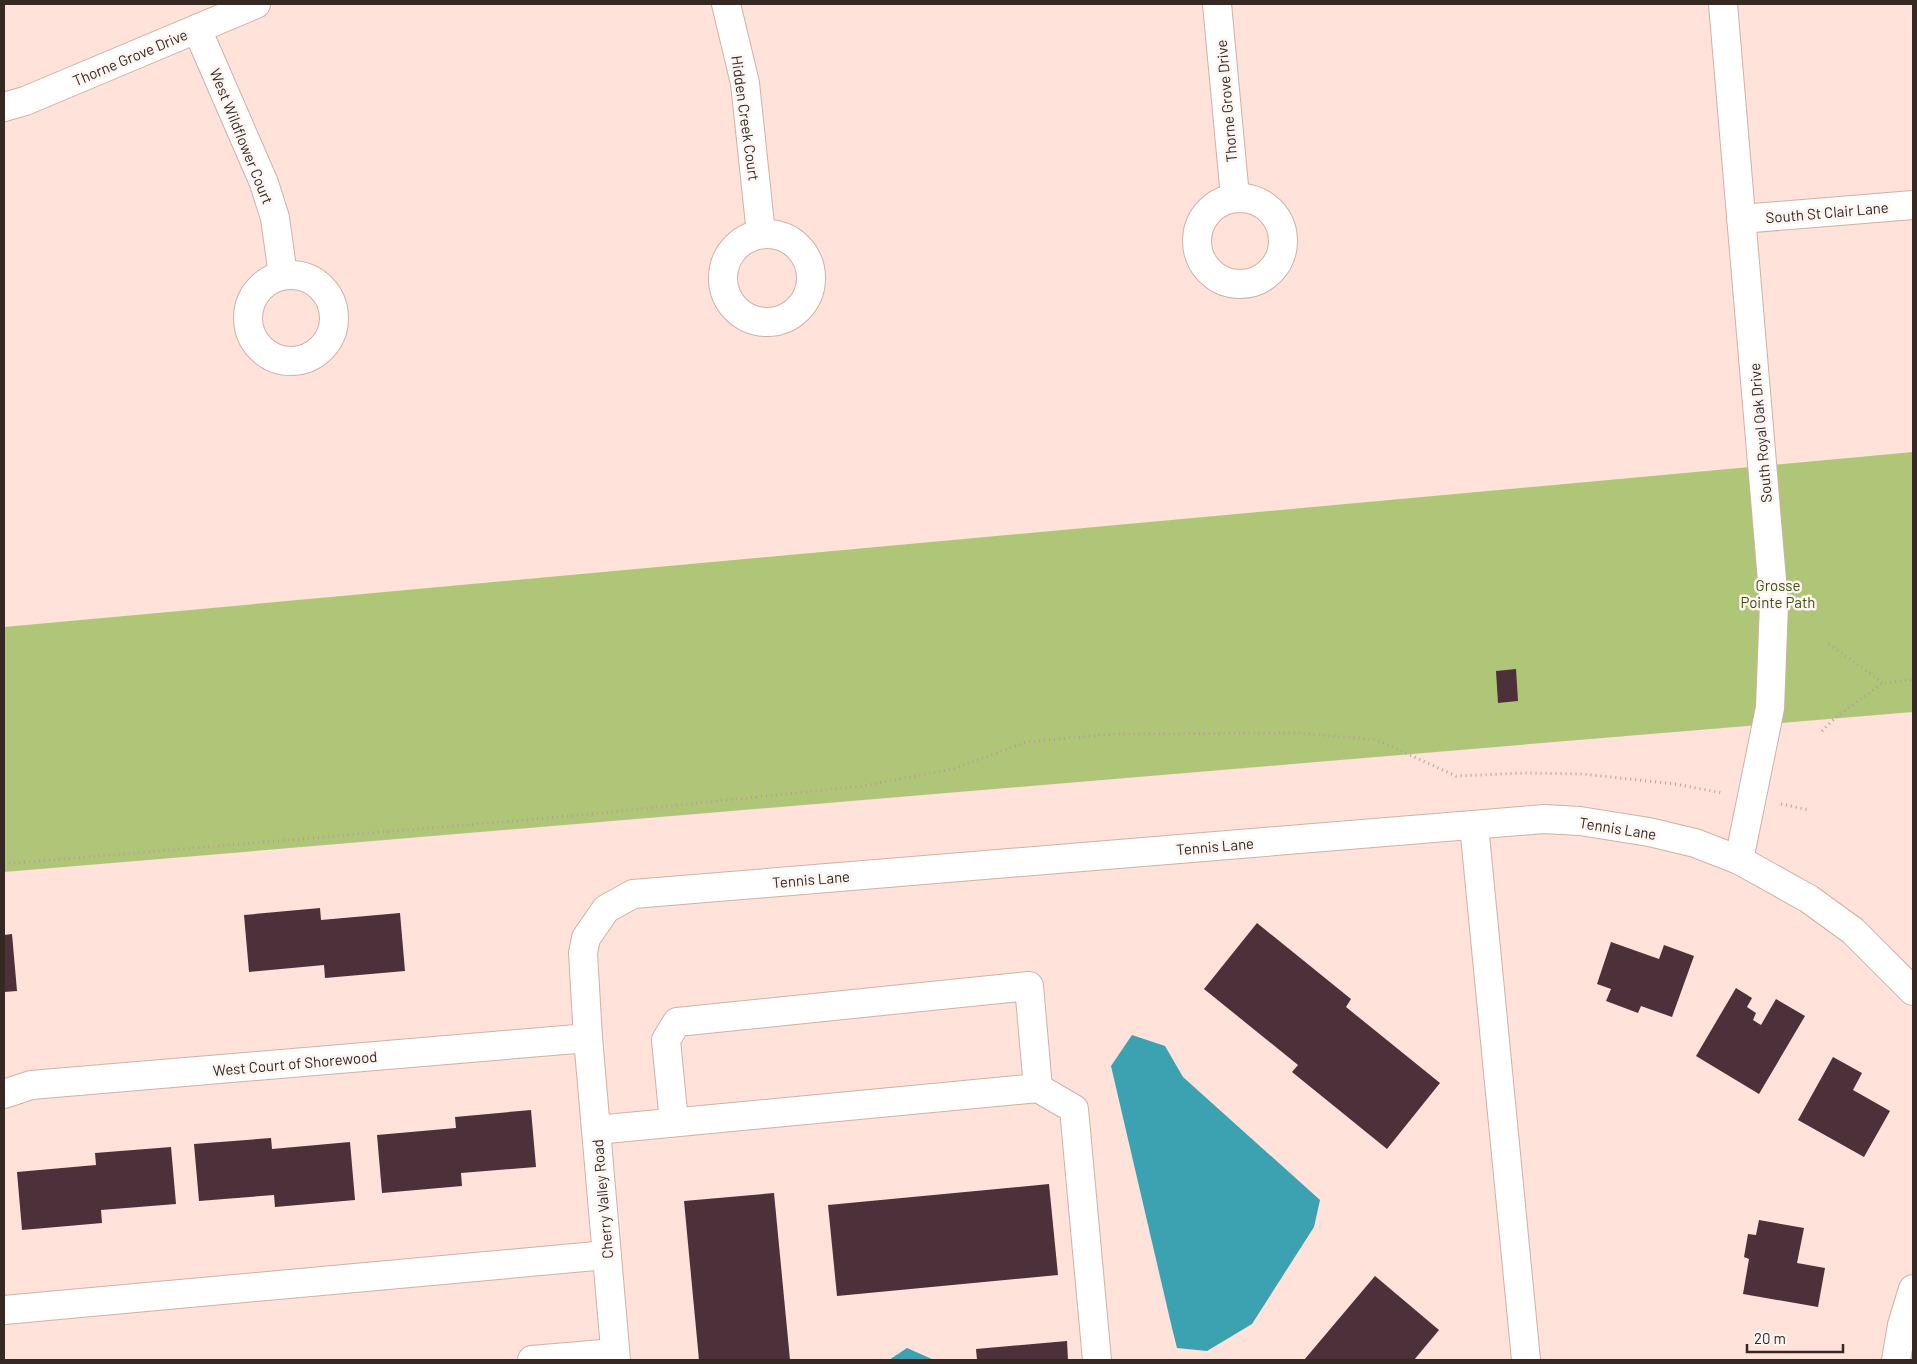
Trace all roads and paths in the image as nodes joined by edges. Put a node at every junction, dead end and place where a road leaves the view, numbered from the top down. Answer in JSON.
{"nodes":[{"id":1,"x":256,"y":4,"type":"edge"},
{"id":2,"x":726,"y":4,"type":"edge"},
{"id":3,"x":1217,"y":4,"type":"edge"},
{"id":4,"x":1723,"y":4,"type":"edge"},
{"id":5,"x":197,"y":29,"type":"junction"},
{"id":6,"x":4,"y":107,"type":"edge"},
{"id":7,"x":1235,"y":197,"type":"dead end"},
{"id":8,"x":1913,"y":205,"type":"edge"},
{"id":9,"x":1741,"y":219,"type":"junction"},
{"id":10,"x":761,"y":234,"type":"dead end"},
{"id":11,"x":283,"y":275,"type":"dead end"},
{"id":12,"x":1829,"y":644,"type":"dead end"},
{"id":13,"x":1913,"y":680,"type":"edge"},
{"id":14,"x":1883,"y":683,"type":"junction"},
{"id":15,"x":1822,"y":731,"type":"dead end"},
{"id":16,"x":1751,"y":799,"type":"junction"},
{"id":17,"x":1809,"y":810,"type":"dead end"},
{"id":18,"x":1474,"y":824,"type":"junction"},
{"id":19,"x":1739,"y":860,"type":"junction"},
{"id":20,"x":4,"y":864,"type":"edge"},
{"id":21,"x":1913,"y":991,"type":"edge"},
{"id":22,"x":588,"y":1038,"type":"junction"},
{"id":23,"x":1038,"y":1088,"type":"junction"},
{"id":24,"x":4,"y":1094,"type":"edge"},
{"id":25,"x":674,"y":1122,"type":"junction"},
{"id":26,"x":596,"y":1130,"type":"junction"},
{"id":27,"x":606,"y":1255,"type":"junction"},
{"id":28,"x":1913,"y":1289,"type":"edge"},
{"id":29,"x":4,"y":1310,"type":"edge"},
{"id":30,"x":1908,"y":1326,"type":"edge"},
{"id":31,"x":615,"y":1356,"type":"edge"},
{"id":32,"x":532,"y":1360,"type":"edge"},
{"id":33,"x":1097,"y":1360,"type":"edge"},
{"id":34,"x":1526,"y":1360,"type":"edge"},
{"id":35,"x":1896,"y":1360,"type":"edge"}],
"edges":[{"from":1,"to":5,"type":"street","name":"Thorne Grove Drive"},
{"from":2,"to":10,"type":"street","name":"Hidden Creek Court"},
{"from":3,"to":7,"type":"street","name":"Thorne Grove Drive"},
{"from":4,"to":9,"type":"street","name":"South Royal Oak Drive"},
{"from":5,"to":6,"type":"street","name":"Thorne Grove Drive"},
{"from":5,"to":11,"type":"street","name":"West Wildflower Court"},
{"from":8,"to":9,"type":"street","name":"South St Clair Lane"},
{"from":9,"to":16,"type":"street","name":"South Royal Oak Drive"},
{"from":12,"to":14,"type":"path"},
{"from":13,"to":14,"type":"path"},
{"from":14,"to":15,"type":"path"},
{"from":16,"to":17,"type":"path"},
{"from":16,"to":19,"type":"street","name":"South Royal Oak Drive"},
{"from":16,"to":20,"type":"path"},
{"from":18,"to":19,"type":"street","name":"Tennis Lane"},
{"from":18,"to":22,"type":"street","name":"Tennis Lane"},
{"from":18,"to":34,"type":"street"},
{"from":19,"to":21,"type":"street","name":"Tennis Lane"},
{"from":22,"to":24,"type":"street","name":"West Court of Shorewood"},
{"from":22,"to":26,"type":"street","name":"Cherry Valley Road"},
{"from":23,"to":25,"type":"street"},
{"from":23,"to":25,"type":"street"},
{"from":23,"to":33,"type":"street"},
{"from":25,"to":26,"type":"street"},
{"from":26,"to":27,"type":"street","name":"Cherry Valley Road"},
{"from":27,"to":29,"type":"street"},
{"from":27,"to":31,"type":"street","name":"Cherry Valley Road"},
{"from":28,"to":30,"type":"street"},
{"from":30,"to":35,"type":"street"},
{"from":31,"to":32,"type":"street"}]}
